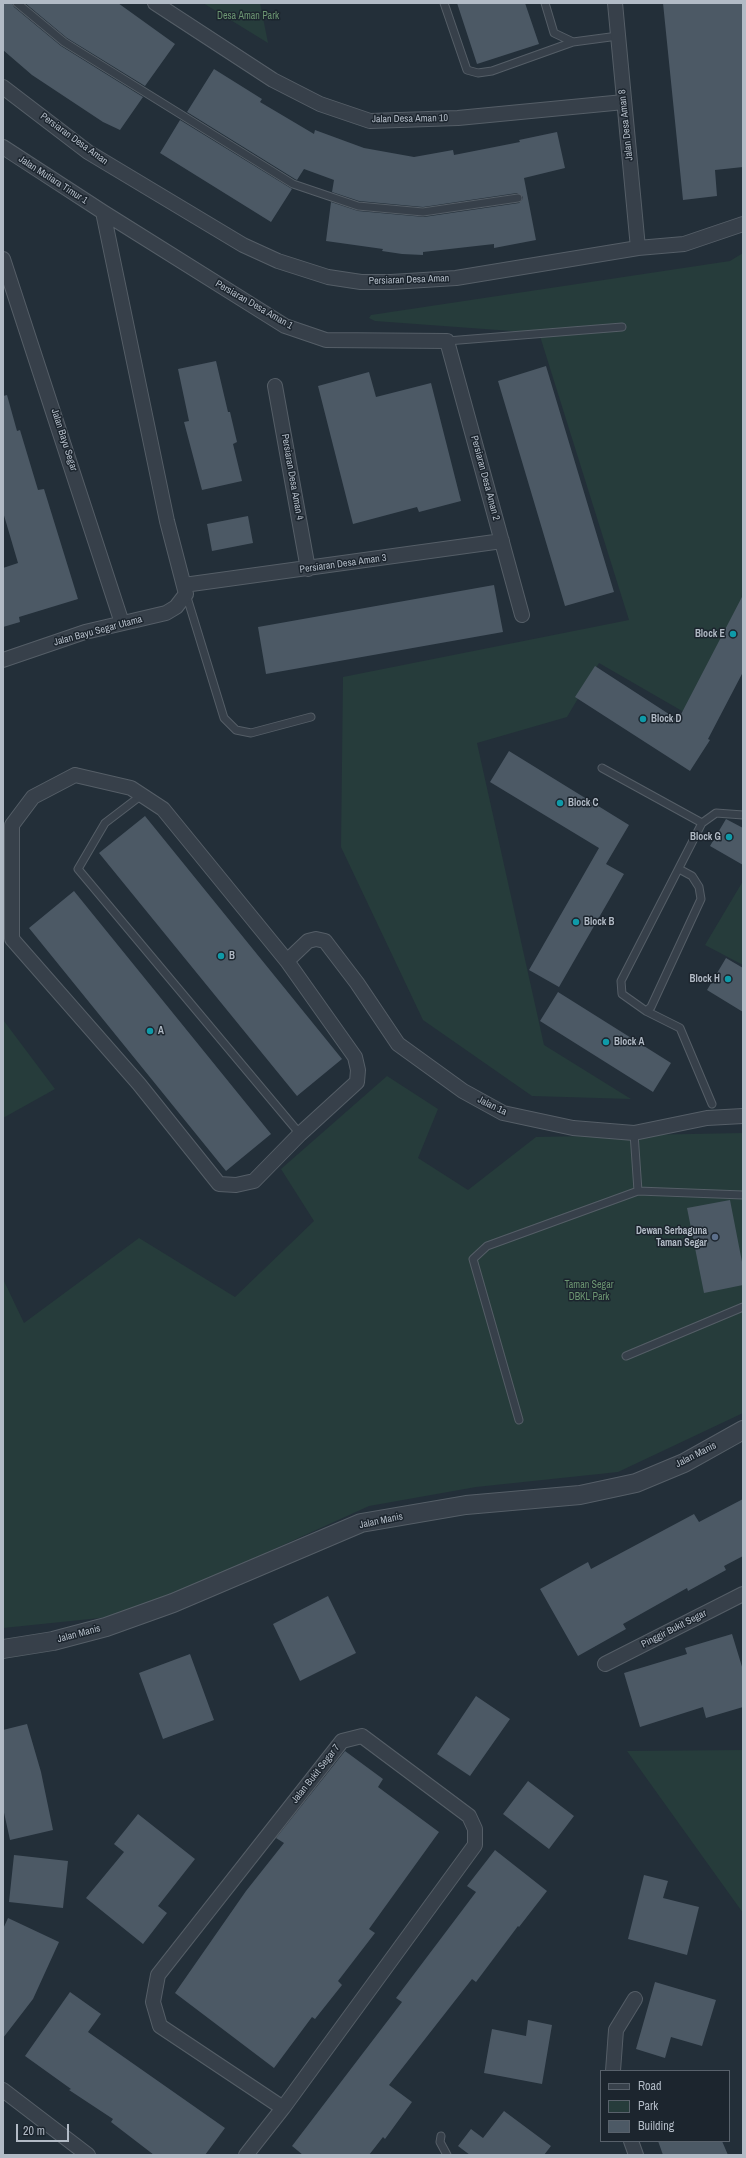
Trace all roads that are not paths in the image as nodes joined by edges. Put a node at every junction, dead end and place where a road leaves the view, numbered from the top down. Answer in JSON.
{"nodes":[{"id":1,"x":17,"y":3,"type":"edge"},
{"id":2,"x":155,"y":3,"type":"edge"},
{"id":3,"x":444,"y":3,"type":"edge"},
{"id":4,"x":545,"y":3,"type":"edge"},
{"id":5,"x":615,"y":3,"type":"edge"},
{"id":6,"x":618,"y":36,"type":"junction"},
{"id":7,"x":573,"y":42,"type":"junction"},
{"id":8,"x":3,"y":87,"type":"edge"},
{"id":9,"x":624,"y":102,"type":"junction"},
{"id":10,"x":3,"y":147,"type":"edge"},
{"id":11,"x":518,"y":198,"type":"dead end"},
{"id":12,"x":103,"y":212,"type":"junction"},
{"id":13,"x":743,"y":224,"type":"edge"},
{"id":14,"x":638,"y":248,"type":"junction"},
{"id":15,"x":3,"y":259,"type":"edge"},
{"id":16,"x":622,"y":327,"type":"dead end"},
{"id":17,"x":447,"y":341,"type":"junction"},
{"id":18,"x":275,"y":386,"type":"dead end"},
{"id":19,"x":502,"y":541,"type":"junction"},
{"id":20,"x":308,"y":569,"type":"junction"},
{"id":21,"x":185,"y":590,"type":"junction"},
{"id":22,"x":522,"y":615,"type":"dead end"},
{"id":23,"x":122,"y":623,"type":"junction"},
{"id":24,"x":3,"y":660,"type":"edge"},
{"id":25,"x":311,"y":717,"type":"dead end"},
{"id":26,"x":602,"y":768,"type":"dead end"},
{"id":27,"x":143,"y":794,"type":"junction"},
{"id":28,"x":743,"y":815,"type":"edge"},
{"id":29,"x":702,"y":823,"type":"junction"},
{"id":30,"x":679,"y":869,"type":"junction"},
{"id":31,"x":287,"y":961,"type":"junction"},
{"id":32,"x":646,"y":1011,"type":"junction"},
{"id":33,"x":712,"y":1104,"type":"dead end"},
{"id":34,"x":743,"y":1116,"type":"edge"},
{"id":35,"x":634,"y":1133,"type":"junction"},
{"id":36,"x":300,"y":1134,"type":"junction"},
{"id":37,"x":638,"y":1191,"type":"junction"},
{"id":38,"x":743,"y":1195,"type":"edge"},
{"id":39,"x":743,"y":1307,"type":"edge"},
{"id":40,"x":626,"y":1356,"type":"dead end"},
{"id":41,"x":519,"y":1420,"type":"dead end"},
{"id":42,"x":743,"y":1430,"type":"edge"},
{"id":43,"x":743,"y":1594,"type":"edge"},
{"id":44,"x":3,"y":1649,"type":"edge"},
{"id":45,"x":605,"y":1664,"type":"dead end"},
{"id":46,"x":635,"y":1999,"type":"dead end"},
{"id":47,"x":614,"y":2070,"type":"edge"},
{"id":48,"x":3,"y":2090,"type":"edge"},
{"id":49,"x":283,"y":2108,"type":"junction"},
{"id":50,"x":442,"y":2136,"type":"dead end"},
{"id":51,"x":630,"y":2142,"type":"edge"},
{"id":52,"x":88,"y":2155,"type":"edge"},
{"id":53,"x":246,"y":2155,"type":"edge"},
{"id":54,"x":447,"y":2155,"type":"edge"},
{"id":55,"x":636,"y":2155,"type":"edge"}],
"edges":[{"from":1,"to":11,"type":"lane"},
{"from":2,"to":9,"type":"street","name":"Jalan Desa Aman 10"},
{"from":3,"to":7,"type":"lane"},
{"from":4,"to":7,"type":"lane"},
{"from":5,"to":6,"type":"street","name":"Jalan Desa Aman 8"},
{"from":6,"to":7,"type":"lane"},
{"from":6,"to":9,"type":"street","name":"Jalan Desa Aman 8"},
{"from":8,"to":14,"type":"street","name":"Persiaran Desa Aman"},
{"from":9,"to":14,"type":"street","name":"Jalan Desa Aman 8"},
{"from":10,"to":12,"type":"street","name":"Jalan Mutiara Timur 1"},
{"from":12,"to":17,"type":"street","name":"Persiaran Desa Aman 1"},
{"from":12,"to":21,"type":"street"},
{"from":13,"to":14,"type":"street","name":"Persiaran Desa Aman"},
{"from":15,"to":23,"type":"street","name":"Jalan Bayu Segar"},
{"from":16,"to":17,"type":"lane"},
{"from":17,"to":19,"type":"street","name":"Persiaran Desa Aman 2"},
{"from":18,"to":20,"type":"street","name":"Persiaran Desa Aman 4"},
{"from":19,"to":20,"type":"street","name":"Persiaran Desa Aman 3"},
{"from":19,"to":22,"type":"street","name":"Persiaran Desa Aman 2"},
{"from":20,"to":21,"type":"street","name":"Persiaran Desa Aman 3"},
{"from":21,"to":23,"type":"street","name":"Jalan Bayu Segar Utama"},
{"from":21,"to":25,"type":"lane"},
{"from":23,"to":24,"type":"street","name":"Jalan Bayu Segar Utama"},
{"from":26,"to":29,"type":"lane"},
{"from":27,"to":31,"type":"street"},
{"from":27,"to":36,"type":"lane"},
{"from":27,"to":36,"type":"street"},
{"from":28,"to":29,"type":"lane"},
{"from":29,"to":30,"type":"lane"},
{"from":30,"to":32,"type":"lane"},
{"from":30,"to":32,"type":"lane"},
{"from":31,"to":35,"type":"street","name":"Jalan 1a"},
{"from":31,"to":36,"type":"street"},
{"from":32,"to":33,"type":"lane"},
{"from":34,"to":35,"type":"street","name":"Jalan 1a"},
{"from":35,"to":37,"type":"lane"},
{"from":37,"to":38,"type":"lane"},
{"from":37,"to":41,"type":"lane"},
{"from":39,"to":40,"type":"lane"},
{"from":42,"to":44,"type":"street","name":"Jalan Manis"},
{"from":43,"to":45,"type":"street","name":"Pinggir Bukit Segar"},
{"from":46,"to":47,"type":"street"},
{"from":48,"to":52,"type":"street"},
{"from":49,"to":49,"type":"street","name":"Jalan Bukit Segar 7"},
{"from":49,"to":53,"type":"street","name":"Jalan Bukit Segar 7"},
{"from":50,"to":54,"type":"lane"},
{"from":51,"to":55,"type":"street"}]}
